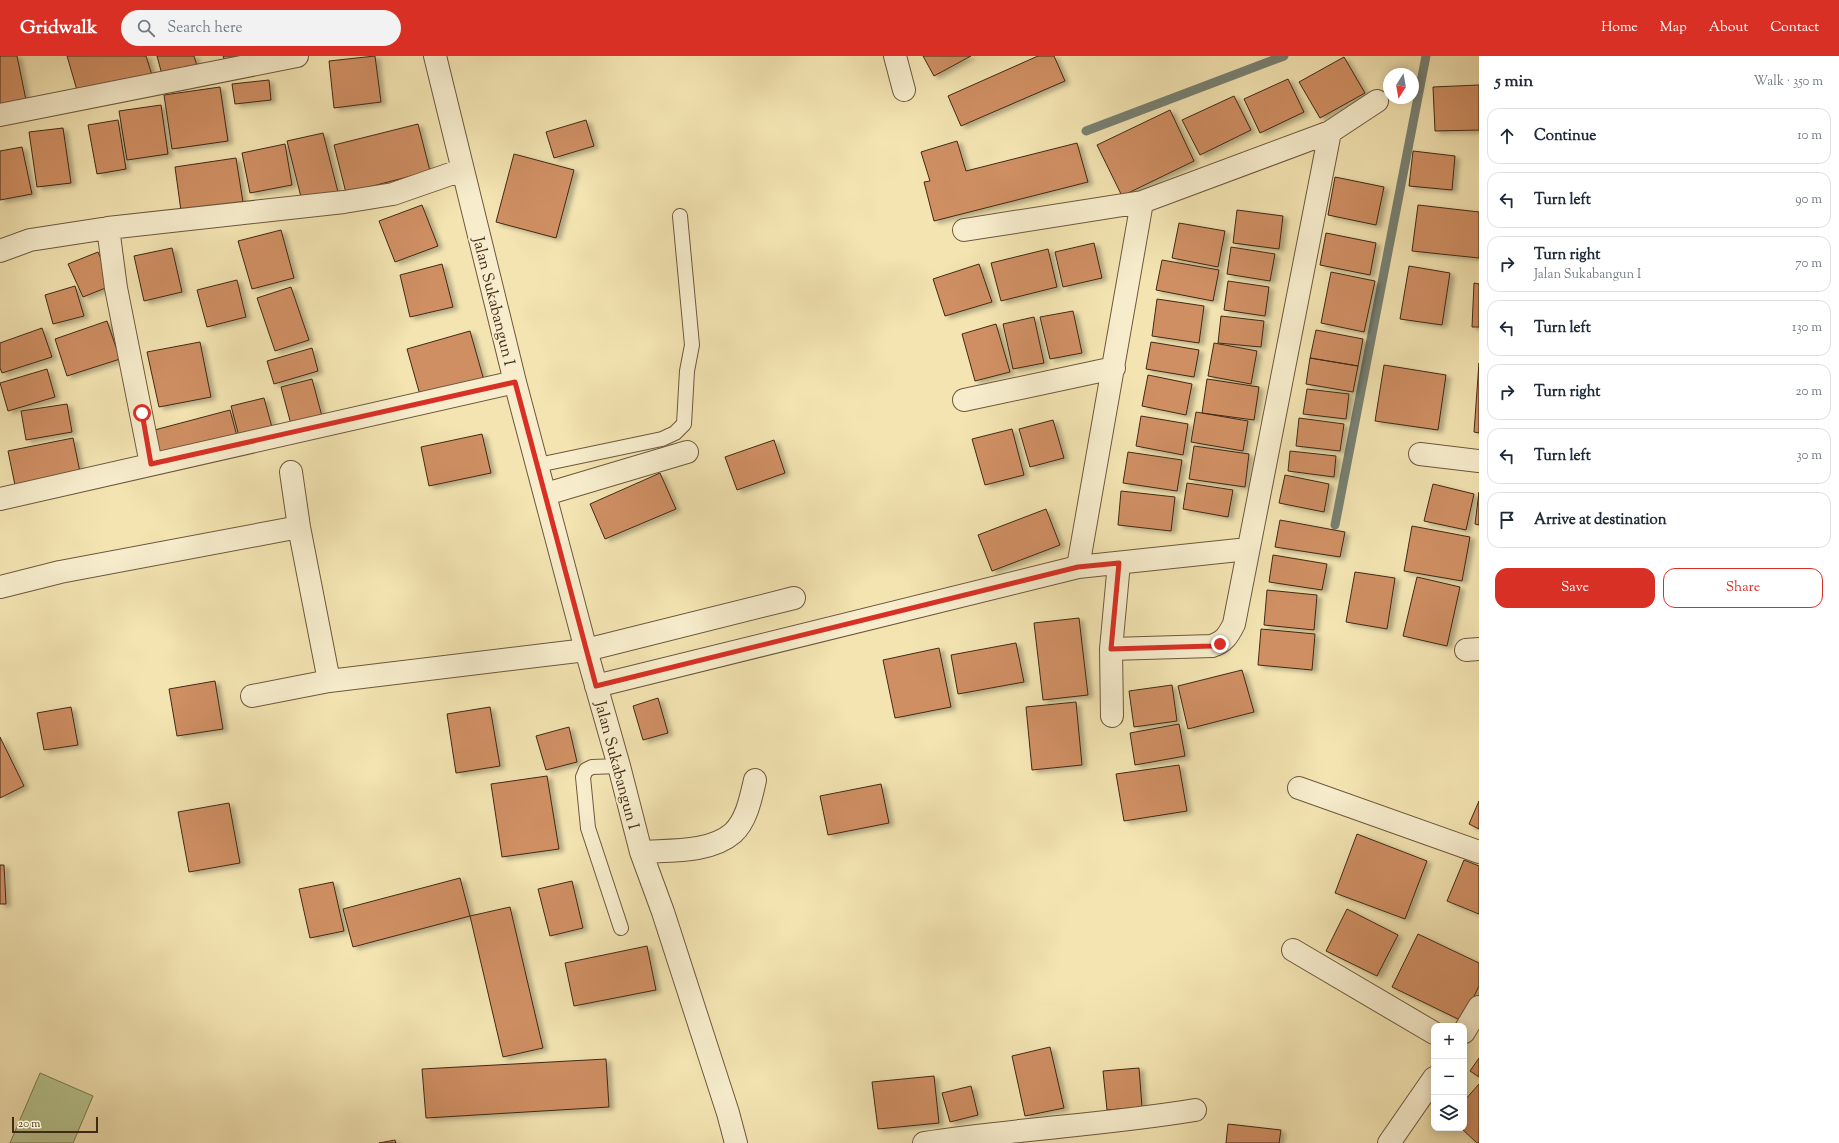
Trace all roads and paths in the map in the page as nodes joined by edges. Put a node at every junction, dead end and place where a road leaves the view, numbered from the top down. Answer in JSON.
{"nodes":[{"id":1,"x":297,"y":56,"type":"edge"},
{"id":2,"x":435,"y":56,"type":"edge"},
{"id":3,"x":895,"y":56,"type":"edge"},
{"id":4,"x":904,"y":90,"type":"dead end"},
{"id":5,"x":1377,"y":101,"type":"dead end"},
{"id":6,"x":0,"y":115,"type":"edge"},
{"id":7,"x":1330,"y":132,"type":"junction"},
{"id":8,"x":462,"y":170,"type":"junction"},
{"id":9,"x":1142,"y":202,"type":"junction"},
{"id":10,"x":680,"y":216,"type":"dead end"},
{"id":11,"x":108,"y":228,"type":"junction"},
{"id":12,"x":964,"y":230,"type":"dead end"},
{"id":13,"x":0,"y":251,"type":"edge"},
{"id":14,"x":1114,"y":368,"type":"junction"},
{"id":15,"x":515,"y":382,"type":"junction"},
{"id":16,"x":964,"y":400,"type":"dead end"},
{"id":17,"x":687,"y":452,"type":"dead end"},
{"id":18,"x":1420,"y":454,"type":"dead end"},
{"id":19,"x":1479,"y":461,"type":"edge"},
{"id":20,"x":151,"y":464,"type":"junction"},
{"id":21,"x":538,"y":465,"type":"junction"},
{"id":22,"x":291,"y":472,"type":"dead end"},
{"id":23,"x":546,"y":494,"type":"junction"},
{"id":24,"x":0,"y":499,"type":"edge"},
{"id":25,"x":299,"y":527,"type":"junction"},
{"id":26,"x":1248,"y":549,"type":"junction"},
{"id":27,"x":1119,"y":563,"type":"junction"},
{"id":28,"x":1078,"y":567,"type":"junction"},
{"id":29,"x":0,"y":587,"type":"edge"},
{"id":30,"x":794,"y":598,"type":"dead end"},
{"id":31,"x":1111,"y":649,"type":"junction"},
{"id":32,"x":586,"y":650,"type":"junction"},
{"id":33,"x":329,"y":681,"type":"junction"},
{"id":34,"x":596,"y":686,"type":"junction"},
{"id":35,"x":252,"y":696,"type":"dead end"},
{"id":36,"x":1112,"y":716,"type":"dead end"},
{"id":37,"x":619,"y":766,"type":"junction"},
{"id":38,"x":756,"y":780,"type":"dead end"},
{"id":39,"x":1300,"y":788,"type":"dead end"},
{"id":40,"x":641,"y":852,"type":"junction"},
{"id":41,"x":1479,"y":852,"type":"edge"},
{"id":42,"x":621,"y":928,"type":"dead end"},
{"id":43,"x":1293,"y":950,"type":"dead end"},
{"id":44,"x":1479,"y":1007,"type":"edge"},
{"id":45,"x":1467,"y":1027,"type":"edge"},
{"id":46,"x":1431,"y":1032,"type":"edge"},
{"id":47,"x":1431,"y":1082,"type":"edge"},
{"id":48,"x":1195,"y":1110,"type":"dead end"},
{"id":49,"x":736,"y":1143,"type":"edge"},
{"id":50,"x":924,"y":1143,"type":"edge"},
{"id":51,"x":1389,"y":1143,"type":"edge"}],
"edges":[{"from":1,"to":6,"type":"street"},
{"from":2,"to":8,"type":"street","name":"Jalan Sukabangun I"},
{"from":3,"to":4,"type":"street"},
{"from":5,"to":7,"type":"street"},
{"from":7,"to":9,"type":"street"},
{"from":7,"to":26,"type":"street"},
{"from":8,"to":11,"type":"street"},
{"from":8,"to":15,"type":"street","name":"Jalan Sukabangun I"},
{"from":9,"to":12,"type":"street"},
{"from":9,"to":14,"type":"street"},
{"from":10,"to":21,"type":"lane"},
{"from":11,"to":13,"type":"street"},
{"from":11,"to":20,"type":"street"},
{"from":14,"to":16,"type":"street"},
{"from":14,"to":28,"type":"street"},
{"from":15,"to":20,"type":"street"},
{"from":15,"to":21,"type":"street","name":"Jalan Sukabangun I"},
{"from":17,"to":23,"type":"street"},
{"from":18,"to":19,"type":"street"},
{"from":20,"to":24,"type":"street"},
{"from":21,"to":23,"type":"street","name":"Jalan Sukabangun I"},
{"from":22,"to":25,"type":"street"},
{"from":23,"to":32,"type":"street","name":"Jalan Sukabangun I"},
{"from":25,"to":29,"type":"street"},
{"from":25,"to":33,"type":"street"},
{"from":26,"to":27,"type":"street"},
{"from":26,"to":31,"type":"street"},
{"from":27,"to":28,"type":"street"},
{"from":27,"to":31,"type":"street"},
{"from":28,"to":34,"type":"street"},
{"from":30,"to":32,"type":"street"},
{"from":31,"to":36,"type":"street"},
{"from":32,"to":33,"type":"street"},
{"from":32,"to":34,"type":"street","name":"Jalan Sukabangun I"},
{"from":33,"to":35,"type":"street"},
{"from":34,"to":37,"type":"street","name":"Jalan Sukabangun I"},
{"from":37,"to":40,"type":"street","name":"Jalan Sukabangun I"},
{"from":37,"to":42,"type":"lane"},
{"from":38,"to":40,"type":"street"},
{"from":39,"to":41,"type":"street"},
{"from":40,"to":49,"type":"street","name":"Jalan Sukabangun I"},
{"from":43,"to":46,"type":"street"},
{"from":44,"to":45,"type":"street"},
{"from":47,"to":51,"type":"street"},
{"from":48,"to":50,"type":"street"}]}
